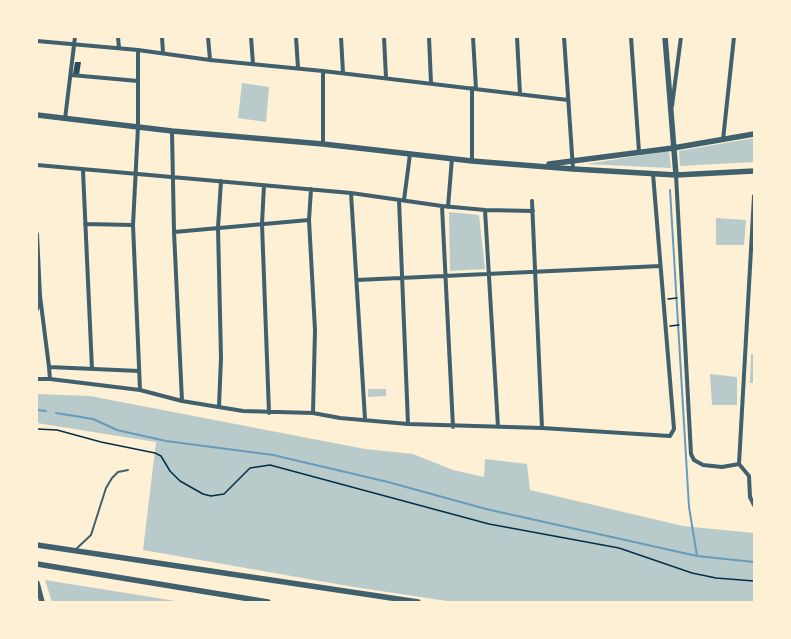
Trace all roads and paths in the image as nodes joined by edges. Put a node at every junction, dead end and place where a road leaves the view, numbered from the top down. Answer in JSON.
{"nodes":[{"id":1,"x":75,"y":37,"type":"edge"},
{"id":2,"x":118,"y":37,"type":"edge"},
{"id":3,"x":162,"y":37,"type":"edge"},
{"id":4,"x":208,"y":37,"type":"edge"},
{"id":5,"x":251,"y":37,"type":"edge"},
{"id":6,"x":296,"y":37,"type":"edge"},
{"id":7,"x":340,"y":37,"type":"edge"},
{"id":8,"x":384,"y":37,"type":"edge"},
{"id":9,"x":429,"y":37,"type":"edge"},
{"id":10,"x":473,"y":37,"type":"edge"},
{"id":11,"x":517,"y":37,"type":"edge"},
{"id":12,"x":564,"y":37,"type":"edge"},
{"id":13,"x":631,"y":37,"type":"edge"},
{"id":14,"x":665,"y":37,"type":"edge"},
{"id":15,"x":681,"y":37,"type":"edge"},
{"id":16,"x":734,"y":37,"type":"edge"},
{"id":17,"x":37,"y":41,"type":"edge"},
{"id":18,"x":75,"y":44,"type":"junction"},
{"id":19,"x":119,"y":48,"type":"junction"},
{"id":20,"x":138,"y":50,"type":"junction"},
{"id":21,"x":163,"y":53,"type":"junction"},
{"id":22,"x":210,"y":60,"type":"junction"},
{"id":23,"x":253,"y":64,"type":"junction"},
{"id":24,"x":298,"y":68,"type":"junction"},
{"id":25,"x":323,"y":71,"type":"junction"},
{"id":26,"x":343,"y":73,"type":"junction"},
{"id":27,"x":71,"y":75,"type":"junction"},
{"id":28,"x":386,"y":78,"type":"junction"},
{"id":29,"x":138,"y":81,"type":"junction"},
{"id":30,"x":431,"y":83,"type":"junction"},
{"id":31,"x":474,"y":89,"type":"junction"},
{"id":32,"x":520,"y":94,"type":"junction"},
{"id":33,"x":568,"y":100,"type":"junction"},
{"id":34,"x":37,"y":115,"type":"edge"},
{"id":35,"x":671,"y":117,"type":"junction"},
{"id":36,"x":65,"y":119,"type":"junction"},
{"id":37,"x":138,"y":127,"type":"junction"},
{"id":38,"x":172,"y":131,"type":"junction"},
{"id":39,"x":754,"y":134,"type":"edge"},
{"id":40,"x":723,"y":140,"type":"junction"},
{"id":41,"x":323,"y":144,"type":"junction"},
{"id":42,"x":672,"y":148,"type":"junction"},
{"id":43,"x":639,"y":152,"type":"junction"},
{"id":44,"x":410,"y":154,"type":"junction"},
{"id":45,"x":452,"y":158,"type":"junction"},
{"id":46,"x":573,"y":160,"type":"junction"},
{"id":47,"x":472,"y":161,"type":"junction"},
{"id":48,"x":37,"y":166,"type":"edge"},
{"id":49,"x":539,"y":166,"type":"junction"},
{"id":50,"x":573,"y":168,"type":"junction"},
{"id":51,"x":83,"y":171,"type":"junction"},
{"id":52,"x":754,"y":171,"type":"edge"},
{"id":53,"x":134,"y":173,"type":"junction"},
{"id":54,"x":653,"y":174,"type":"junction"},
{"id":55,"x":676,"y":175,"type":"junction"},
{"id":56,"x":173,"y":176,"type":"junction"},
{"id":57,"x":221,"y":181,"type":"junction"},
{"id":58,"x":264,"y":185,"type":"junction"},
{"id":59,"x":311,"y":189,"type":"junction"},
{"id":60,"x":351,"y":193,"type":"junction"},
{"id":61,"x":754,"y":196,"type":"edge"},
{"id":62,"x":401,"y":200,"type":"junction"},
{"id":63,"x":532,"y":201,"type":"dead end"},
{"id":64,"x":442,"y":206,"type":"junction"},
{"id":65,"x":448,"y":207,"type":"junction"},
{"id":66,"x":485,"y":210,"type":"junction"},
{"id":67,"x":533,"y":211,"type":"junction"},
{"id":68,"x":309,"y":220,"type":"junction"},
{"id":69,"x":85,"y":224,"type":"junction"},
{"id":70,"x":262,"y":224,"type":"junction"},
{"id":71,"x":132,"y":225,"type":"junction"},
{"id":72,"x":218,"y":228,"type":"junction"},
{"id":73,"x":174,"y":232,"type":"junction"},
{"id":74,"x":37,"y":234,"type":"edge"},
{"id":75,"x":660,"y":266,"type":"junction"},
{"id":76,"x":535,"y":272,"type":"junction"},
{"id":77,"x":489,"y":274,"type":"junction"},
{"id":78,"x":446,"y":276,"type":"junction"},
{"id":79,"x":402,"y":278,"type":"junction"},
{"id":80,"x":357,"y":280,"type":"junction"},
{"id":81,"x":40,"y":296,"type":"junction"},
{"id":82,"x":683,"y":297,"type":"junction"},
{"id":83,"x":665,"y":299,"type":"junction"},
{"id":84,"x":37,"y":309,"type":"edge"},
{"id":85,"x":684,"y":324,"type":"junction"},
{"id":86,"x":667,"y":326,"type":"junction"},
{"id":87,"x":49,"y":367,"type":"junction"},
{"id":88,"x":92,"y":369,"type":"junction"},
{"id":89,"x":138,"y":370,"type":"junction"},
{"id":90,"x":37,"y":379,"type":"edge"},
{"id":91,"x":50,"y":379,"type":"junction"},
{"id":92,"x":140,"y":390,"type":"junction"},
{"id":93,"x":182,"y":401,"type":"junction"},
{"id":94,"x":219,"y":406,"type":"junction"},
{"id":95,"x":269,"y":413,"type":"junction"},
{"id":96,"x":313,"y":414,"type":"junction"},
{"id":97,"x":365,"y":419,"type":"junction"},
{"id":98,"x":408,"y":424,"type":"junction"},
{"id":99,"x":453,"y":427,"type":"junction"},
{"id":100,"x":498,"y":427,"type":"junction"},
{"id":101,"x":542,"y":428,"type":"junction"},
{"id":102,"x":37,"y":429,"type":"edge"},
{"id":103,"x":739,"y":464,"type":"junction"},
{"id":104,"x":128,"y":470,"type":"dead end"},
{"id":105,"x":754,"y":505,"type":"edge"},
{"id":106,"x":37,"y":545,"type":"edge"},
{"id":107,"x":74,"y":551,"type":"junction"},
{"id":108,"x":37,"y":564,"type":"edge"},
{"id":109,"x":754,"y":581,"type":"edge"},
{"id":110,"x":37,"y":583,"type":"edge"},
{"id":111,"x":42,"y":602,"type":"edge"},
{"id":112,"x":268,"y":602,"type":"edge"},
{"id":113,"x":418,"y":602,"type":"edge"}],
"edges":[{"from":1,"to":18,"type":"street"},
{"from":2,"to":19,"type":"street"},
{"from":3,"to":21,"type":"street"},
{"from":4,"to":22,"type":"street"},
{"from":5,"to":23,"type":"street"},
{"from":6,"to":24,"type":"street"},
{"from":7,"to":26,"type":"street"},
{"from":8,"to":28,"type":"street"},
{"from":9,"to":30,"type":"street"},
{"from":10,"to":31,"type":"street"},
{"from":11,"to":32,"type":"street"},
{"from":12,"to":33,"type":"street"},
{"from":13,"to":43,"type":"street"},
{"from":14,"to":35,"type":"street"},
{"from":15,"to":35,"type":"street"},
{"from":16,"to":40,"type":"street"},
{"from":17,"to":18,"type":"street"},
{"from":18,"to":19,"type":"street"},
{"from":18,"to":27,"type":"street"},
{"from":19,"to":20,"type":"street"},
{"from":20,"to":21,"type":"street"},
{"from":20,"to":29,"type":"street"},
{"from":21,"to":22,"type":"street"},
{"from":22,"to":23,"type":"street"},
{"from":23,"to":24,"type":"street"},
{"from":24,"to":25,"type":"street"},
{"from":25,"to":26,"type":"street"},
{"from":25,"to":41,"type":"street"},
{"from":26,"to":28,"type":"street"},
{"from":27,"to":29,"type":"street"},
{"from":27,"to":36,"type":"street"},
{"from":28,"to":30,"type":"street"},
{"from":29,"to":37,"type":"street"},
{"from":30,"to":31,"type":"street"},
{"from":31,"to":32,"type":"street"},
{"from":31,"to":47,"type":"street"},
{"from":32,"to":33,"type":"street"},
{"from":33,"to":46,"type":"street"},
{"from":34,"to":36,"type":"street"},
{"from":35,"to":42,"type":"street"},
{"from":36,"to":37,"type":"street"},
{"from":37,"to":38,"type":"street"},
{"from":37,"to":53,"type":"street"},
{"from":38,"to":41,"type":"street"},
{"from":38,"to":56,"type":"street"},
{"from":39,"to":40,"type":"street"},
{"from":40,"to":42,"type":"street"},
{"from":41,"to":44,"type":"street"},
{"from":42,"to":43,"type":"street"},
{"from":42,"to":55,"type":"street"},
{"from":43,"to":46,"type":"street"},
{"from":44,"to":45,"type":"street"},
{"from":44,"to":62,"type":"street"},
{"from":45,"to":47,"type":"street"},
{"from":45,"to":65,"type":"street"},
{"from":46,"to":49,"type":"street"},
{"from":46,"to":50,"type":"street"},
{"from":47,"to":49,"type":"street"},
{"from":48,"to":51,"type":"street"},
{"from":49,"to":50,"type":"street"},
{"from":50,"to":54,"type":"street"},
{"from":51,"to":53,"type":"street"},
{"from":51,"to":69,"type":"street"},
{"from":52,"to":55,"type":"street"},
{"from":53,"to":56,"type":"street"},
{"from":53,"to":71,"type":"street"},
{"from":54,"to":55,"type":"street"},
{"from":54,"to":75,"type":"street"},
{"from":55,"to":82,"type":"street"},
{"from":56,"to":57,"type":"street"},
{"from":56,"to":73,"type":"street"},
{"from":57,"to":58,"type":"street"},
{"from":57,"to":72,"type":"street"},
{"from":58,"to":59,"type":"street"},
{"from":58,"to":70,"type":"street"},
{"from":59,"to":60,"type":"street"},
{"from":59,"to":68,"type":"street"},
{"from":60,"to":62,"type":"street"},
{"from":60,"to":80,"type":"street"},
{"from":61,"to":103,"type":"street"},
{"from":62,"to":64,"type":"street"},
{"from":62,"to":79,"type":"street"},
{"from":63,"to":67,"type":"street"},
{"from":64,"to":65,"type":"street"},
{"from":64,"to":78,"type":"street"},
{"from":65,"to":66,"type":"street"},
{"from":66,"to":67,"type":"street"},
{"from":66,"to":77,"type":"street"},
{"from":67,"to":76,"type":"street"},
{"from":68,"to":70,"type":"street"},
{"from":68,"to":96,"type":"street"},
{"from":69,"to":71,"type":"street"},
{"from":69,"to":88,"type":"street"},
{"from":70,"to":72,"type":"street"},
{"from":70,"to":95,"type":"street"},
{"from":71,"to":89,"type":"street"},
{"from":72,"to":73,"type":"street"},
{"from":72,"to":94,"type":"street"},
{"from":73,"to":93,"type":"street"},
{"from":74,"to":81,"type":"street"},
{"from":75,"to":76,"type":"street"},
{"from":75,"to":83,"type":"street"},
{"from":76,"to":77,"type":"street"},
{"from":76,"to":101,"type":"street"},
{"from":77,"to":78,"type":"street"},
{"from":77,"to":100,"type":"street"},
{"from":78,"to":79,"type":"street"},
{"from":78,"to":99,"type":"street"},
{"from":79,"to":80,"type":"street"},
{"from":79,"to":98,"type":"street"},
{"from":80,"to":97,"type":"street"},
{"from":81,"to":84,"type":"street"},
{"from":81,"to":87,"type":"street"},
{"from":82,"to":83,"type":"path"},
{"from":82,"to":85,"type":"street"},
{"from":83,"to":86,"type":"street"},
{"from":85,"to":86,"type":"path"},
{"from":85,"to":103,"type":"street"},
{"from":86,"to":101,"type":"street"},
{"from":87,"to":88,"type":"street"},
{"from":87,"to":91,"type":"street"},
{"from":88,"to":89,"type":"street"},
{"from":89,"to":92,"type":"street"},
{"from":90,"to":91,"type":"street"},
{"from":91,"to":92,"type":"street"},
{"from":92,"to":93,"type":"street"},
{"from":93,"to":94,"type":"street"},
{"from":94,"to":95,"type":"street"},
{"from":95,"to":96,"type":"street"},
{"from":96,"to":97,"type":"street"},
{"from":97,"to":98,"type":"street"},
{"from":98,"to":99,"type":"street"},
{"from":99,"to":100,"type":"street"},
{"from":100,"to":101,"type":"street"},
{"from":102,"to":109,"type":"path"},
{"from":103,"to":105,"type":"street"},
{"from":104,"to":107,"type":"lane"},
{"from":106,"to":107,"type":"street"},
{"from":107,"to":113,"type":"street"},
{"from":108,"to":112,"type":"street"},
{"from":110,"to":111,"type":"street"}]}
